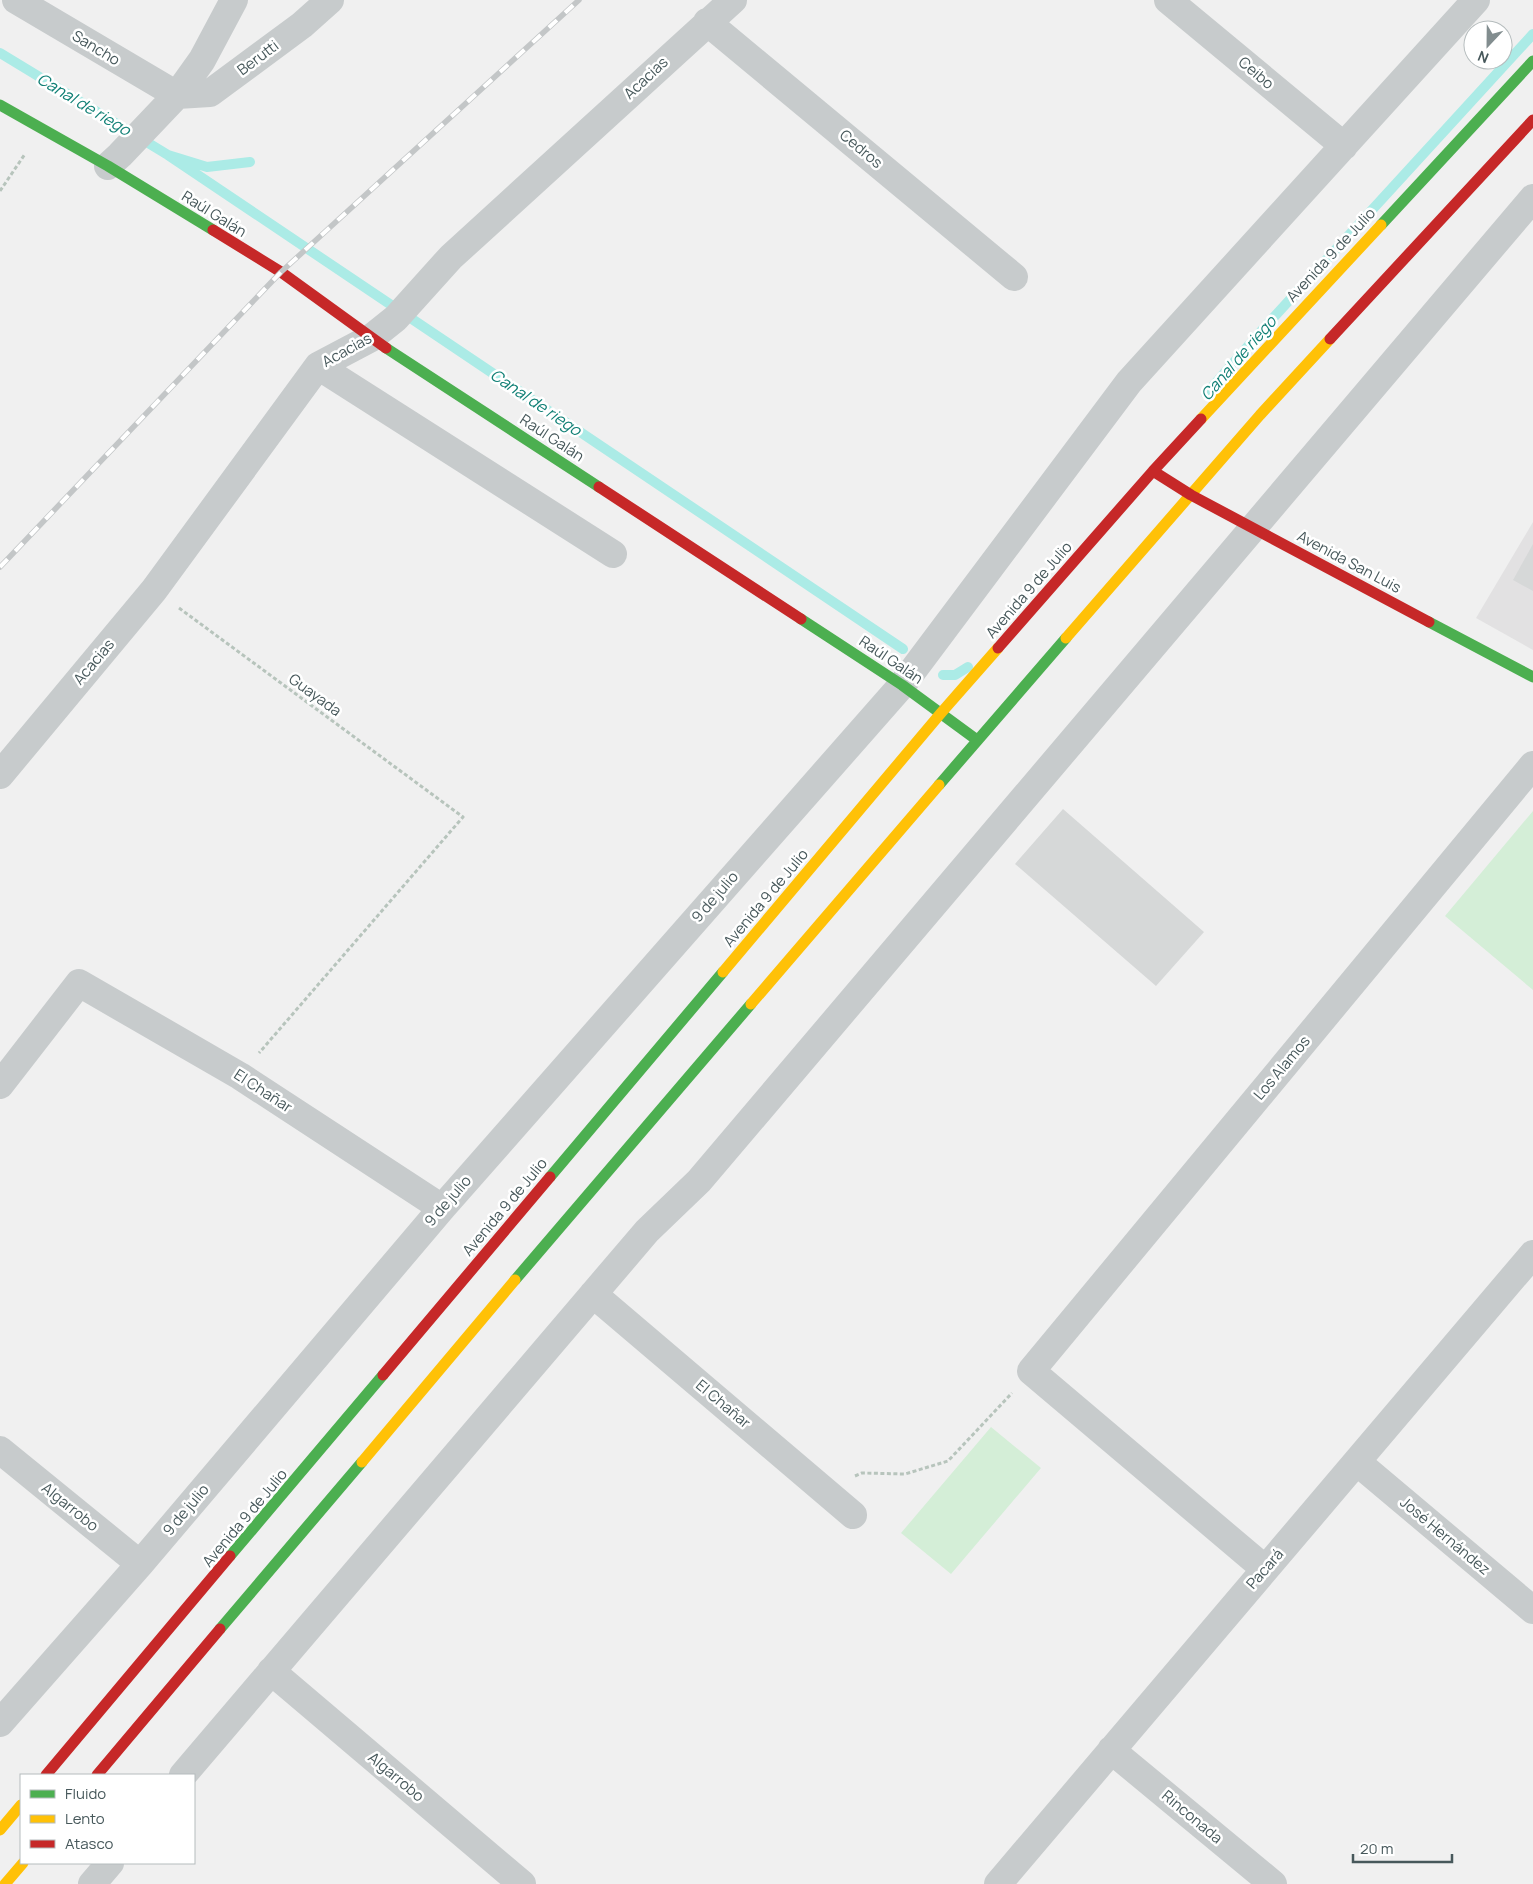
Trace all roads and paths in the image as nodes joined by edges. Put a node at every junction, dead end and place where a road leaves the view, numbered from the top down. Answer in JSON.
{"nodes":[{"id":1,"x":16,"y":0,"type":"edge"},
{"id":2,"x":234,"y":0,"type":"edge"},
{"id":3,"x":330,"y":0,"type":"edge"},
{"id":4,"x":733,"y":0,"type":"edge"},
{"id":5,"x":1168,"y":0,"type":"edge"},
{"id":6,"x":1476,"y":0,"type":"edge"},
{"id":7,"x":708,"y":22,"type":"junction"},
{"id":8,"x":1533,"y":61,"type":"edge"},
{"id":9,"x":177,"y":95,"type":"junction"},
{"id":10,"x":0,"y":105,"type":"edge"},
{"id":11,"x":1533,"y":120,"type":"edge"},
{"id":12,"x":43,"y":129,"type":"junction"},
{"id":13,"x":1344,"y":146,"type":"junction"},
{"id":14,"x":114,"y":160,"type":"junction"},
{"id":15,"x":0,"y":191,"type":"edge"},
{"id":16,"x":1533,"y":198,"type":"edge"},
{"id":17,"x":1014,"y":277,"type":"dead end"},
{"id":18,"x":371,"y":338,"type":"junction"},
{"id":19,"x":318,"y":366,"type":"junction"},
{"id":20,"x":1153,"y":471,"type":"junction"},
{"id":21,"x":1191,"y":495,"type":"junction"},
{"id":22,"x":1252,"y":528,"type":"junction"},
{"id":23,"x":613,"y":554,"type":"dead end"},
{"id":24,"x":154,"y":590,"type":"junction"},
{"id":25,"x":1533,"y":677,"type":"edge"},
{"id":26,"x":902,"y":685,"type":"junction"},
{"id":27,"x":941,"y":713,"type":"junction"},
{"id":28,"x":977,"y":740,"type":"junction"},
{"id":29,"x":1533,"y":764,"type":"edge"},
{"id":30,"x":0,"y":775,"type":"edge"},
{"id":31,"x":240,"y":1076,"type":"junction"},
{"id":32,"x":0,"y":1085,"type":"edge"},
{"id":33,"x":442,"y":1208,"type":"junction"},
{"id":34,"x":1533,"y":1254,"type":"edge"},
{"id":35,"x":593,"y":1294,"type":"junction"},
{"id":36,"x":1031,"y":1371,"type":"junction"},
{"id":37,"x":0,"y":1450,"type":"edge"},
{"id":38,"x":1356,"y":1462,"type":"junction"},
{"id":39,"x":826,"y":1492,"type":"junction"},
{"id":40,"x":853,"y":1515,"type":"dead end"},
{"id":41,"x":140,"y":1564,"type":"junction"},
{"id":42,"x":1265,"y":1569,"type":"junction"},
{"id":43,"x":1533,"y":1610,"type":"edge"},
{"id":44,"x":271,"y":1671,"type":"junction"},
{"id":45,"x":0,"y":1723,"type":"edge"},
{"id":46,"x":1111,"y":1750,"type":"junction"},
{"id":47,"x":47,"y":1774,"type":"edge"},
{"id":48,"x":98,"y":1774,"type":"edge"},
{"id":49,"x":184,"y":1774,"type":"edge"},
{"id":50,"x":20,"y":1805,"type":"edge"},
{"id":51,"x":0,"y":1830,"type":"edge"},
{"id":52,"x":22,"y":1864,"type":"edge"},
{"id":53,"x":109,"y":1864,"type":"edge"},
{"id":54,"x":5,"y":1884,"type":"edge"},
{"id":55,"x":92,"y":1884,"type":"edge"},
{"id":56,"x":522,"y":1884,"type":"edge"},
{"id":57,"x":998,"y":1884,"type":"edge"},
{"id":58,"x":1273,"y":1884,"type":"edge"}],
"edges":[{"from":1,"to":9,"type":"street","name":"Sancho"},
{"from":2,"to":9,"type":"street"},
{"from":3,"to":9,"type":"street","name":"Berutti"},
{"from":4,"to":7,"type":"street","name":"Acacias"},
{"from":5,"to":13,"type":"street","name":"Ceibo"},
{"from":6,"to":13,"type":"street","name":"9 de julio"},
{"from":7,"to":17,"type":"street","name":"Cedros"},
{"from":7,"to":18,"type":"street","name":"Acacias"},
{"from":8,"to":20,"type":"main road","name":"Avenida 9 de Julio"},
{"from":9,"to":14,"type":"street"},
{"from":10,"to":12,"type":"main road","name":"Raúl Galán"},
{"from":11,"to":21,"type":"main road"},
{"from":12,"to":14,"type":"main road","name":"Raúl Galán"},
{"from":12,"to":15,"type":"path"},
{"from":13,"to":26,"type":"street","name":"9 de julio"},
{"from":14,"to":18,"type":"main road","name":"Raúl Galán"},
{"from":16,"to":22,"type":"street"},
{"from":18,"to":19,"type":"street","name":"Acacias"},
{"from":18,"to":26,"type":"main road","name":"Raúl Galán"},
{"from":19,"to":23,"type":"street"},
{"from":19,"to":24,"type":"street","name":"Acacias"},
{"from":20,"to":21,"type":"main road","name":"Avenida San Luis"},
{"from":20,"to":27,"type":"main road","name":"Avenida 9 de Julio"},
{"from":21,"to":22,"type":"main road","name":"Avenida San Luis"},
{"from":21,"to":28,"type":"main road"},
{"from":22,"to":25,"type":"main road","name":"Avenida San Luis"},
{"from":22,"to":35,"type":"street"},
{"from":24,"to":30,"type":"street","name":"Acacias"},
{"from":24,"to":31,"type":"path","name":"Guayada"},
{"from":26,"to":27,"type":"main road","name":"Raúl Galán"},
{"from":26,"to":33,"type":"street","name":"9 de julio"},
{"from":27,"to":28,"type":"main road","name":"Raúl Galán"},
{"from":27,"to":47,"type":"main road","name":"Avenida 9 de Julio"},
{"from":28,"to":48,"type":"main road"},
{"from":29,"to":36,"type":"street","name":"Los Alamos"},
{"from":31,"to":32,"type":"street","name":"El Chañar"},
{"from":31,"to":33,"type":"street","name":"El Chañar"},
{"from":33,"to":41,"type":"street","name":"9 de julio"},
{"from":34,"to":38,"type":"street","name":"Pacará"},
{"from":35,"to":39,"type":"street","name":"El Chañar"},
{"from":35,"to":44,"type":"street"},
{"from":36,"to":39,"type":"path"},
{"from":36,"to":42,"type":"street"},
{"from":37,"to":41,"type":"street","name":"Algarrobo"},
{"from":38,"to":42,"type":"street","name":"Pacará"},
{"from":38,"to":43,"type":"street","name":"José Hernández"},
{"from":39,"to":40,"type":"street","name":"El Chañar"},
{"from":41,"to":45,"type":"street","name":"9 de julio"},
{"from":42,"to":46,"type":"street","name":"Pacará"},
{"from":44,"to":49,"type":"street"},
{"from":44,"to":56,"type":"street","name":"Algarrobo"},
{"from":46,"to":57,"type":"street","name":"Pacará"},
{"from":46,"to":58,"type":"street","name":"Rinconada"},
{"from":50,"to":51,"type":"main road"},
{"from":52,"to":54,"type":"main road"},
{"from":53,"to":55,"type":"street"}]}
